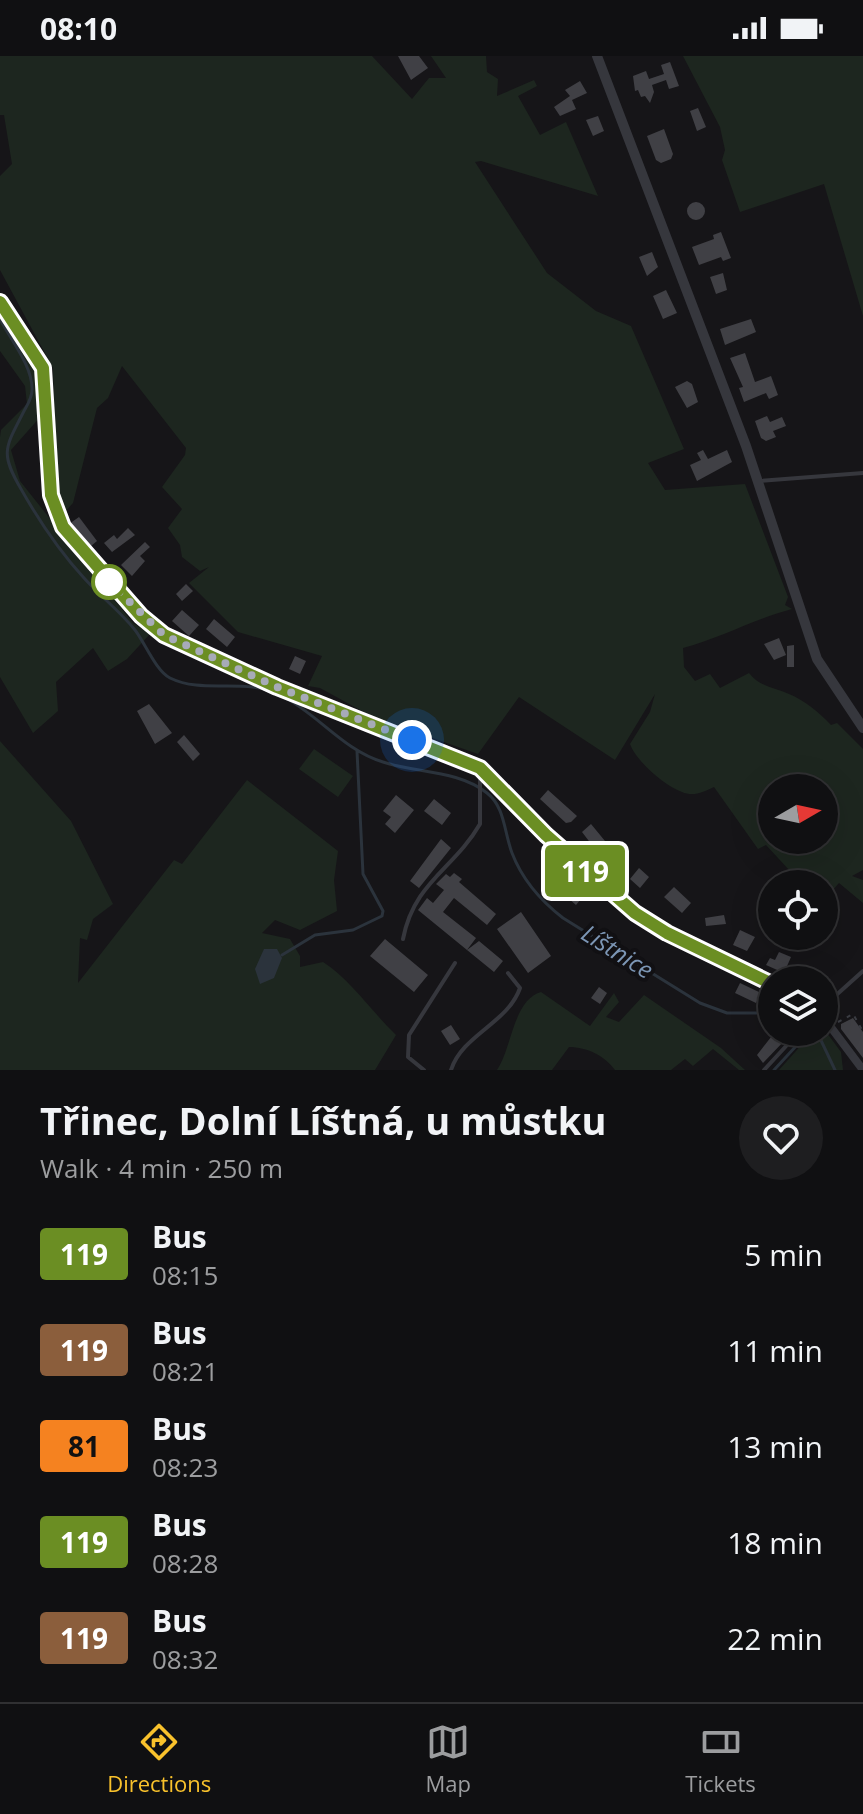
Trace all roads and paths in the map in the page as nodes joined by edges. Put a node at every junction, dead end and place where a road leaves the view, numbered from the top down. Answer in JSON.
{"nodes":[{"id":1,"x":597,"y":56,"type":"edge"},
{"id":2,"x":0,"y":302,"type":"edge"},
{"id":3,"x":863,"y":473,"type":"edge"},
{"id":4,"x":757,"y":481,"type":"junction"},
{"id":5,"x":863,"y":728,"type":"edge"},
{"id":6,"x":480,"y":768,"type":"junction"},
{"id":7,"x":403,"y":939,"type":"dead end"},
{"id":8,"x":455,"y":963,"type":"dead end"},
{"id":9,"x":863,"y":971,"type":"edge"},
{"id":10,"x":508,"y":973,"type":"dead end"},
{"id":11,"x":758,"y":977,"type":"edge"},
{"id":12,"x":838,"y":993,"type":"edge"},
{"id":13,"x":838,"y":1019,"type":"edge"},
{"id":14,"x":862,"y":1030,"type":"edge"},
{"id":15,"x":838,"y":1037,"type":"edge"},
{"id":16,"x":786,"y":1046,"type":"edge"},
{"id":17,"x":424,"y":1070,"type":"edge"},
{"id":18,"x":451,"y":1070,"type":"edge"},
{"id":19,"x":764,"y":1070,"type":"edge"},
{"id":20,"x":863,"y":1070,"type":"edge"}],
"edges":[{"from":1,"to":4,"type":"street"},
{"from":2,"to":6,"type":"street"},
{"from":3,"to":4,"type":"lane"},
{"from":4,"to":5,"type":"street"},
{"from":6,"to":7,"type":"lane"},
{"from":6,"to":11,"type":"street"},
{"from":8,"to":17,"type":"lane"},
{"from":9,"to":12,"type":"lane"},
{"from":10,"to":18,"type":"lane"},
{"from":13,"to":14,"type":"path"},
{"from":15,"to":20,"type":"street"},
{"from":16,"to":19,"type":"lane"}]}
